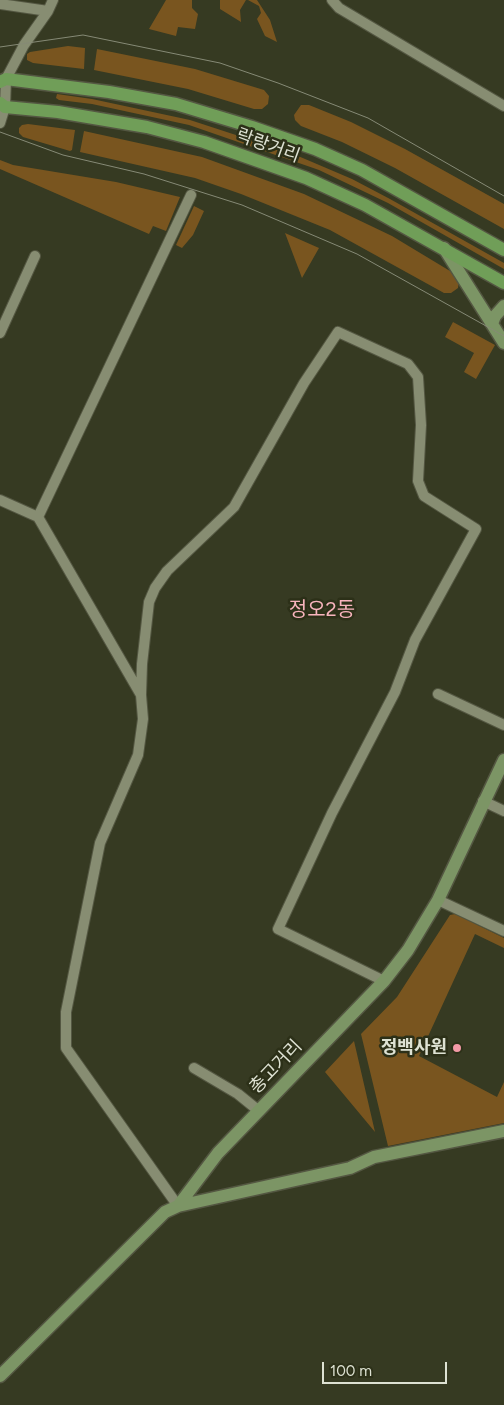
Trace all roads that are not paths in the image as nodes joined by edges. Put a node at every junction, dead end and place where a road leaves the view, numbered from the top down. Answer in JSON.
{"nodes":[{"id":1,"x":53,"y":0,"type":"edge"},
{"id":2,"x":332,"y":0,"type":"edge"},
{"id":3,"x":0,"y":4,"type":"edge"},
{"id":4,"x":48,"y":11,"type":"junction"},
{"id":5,"x":3,"y":80,"type":"edge"},
{"id":6,"x":2,"y":105,"type":"edge"},
{"id":7,"x":504,"y":106,"type":"edge"},
{"id":8,"x":0,"y":123,"type":"edge"},
{"id":9,"x":191,"y":195,"type":"dead end"},
{"id":10,"x":444,"y":248,"type":"junction"},
{"id":11,"x":504,"y":250,"type":"edge"},
{"id":12,"x":35,"y":256,"type":"dead end"},
{"id":13,"x":504,"y":283,"type":"edge"},
{"id":14,"x":504,"y":306,"type":"edge"},
{"id":15,"x":492,"y":324,"type":"junction"},
{"id":16,"x":0,"y":332,"type":"edge"},
{"id":17,"x":504,"y":344,"type":"edge"},
{"id":18,"x":0,"y":500,"type":"edge"},
{"id":19,"x":38,"y":517,"type":"junction"},
{"id":20,"x":438,"y":694,"type":"dead end"},
{"id":21,"x":141,"y":695,"type":"junction"},
{"id":22,"x":504,"y":725,"type":"edge"},
{"id":23,"x":504,"y":760,"type":"edge"},
{"id":24,"x":483,"y":801,"type":"junction"},
{"id":25,"x":504,"y":812,"type":"edge"},
{"id":26,"x":438,"y":900,"type":"junction"},
{"id":27,"x":504,"y":931,"type":"edge"},
{"id":28,"x":384,"y":981,"type":"junction"},
{"id":29,"x":194,"y":1068,"type":"dead end"},
{"id":30,"x":259,"y":1111,"type":"junction"},
{"id":31,"x":504,"y":1131,"type":"edge"},
{"id":32,"x":178,"y":1206,"type":"junction"},
{"id":33,"x":0,"y":1376,"type":"edge"}],
"edges":[{"from":1,"to":4,"type":"street"},
{"from":2,"to":7,"type":"street"},
{"from":3,"to":4,"type":"street"},
{"from":4,"to":5,"type":"street"},
{"from":5,"to":6,"type":"street"},
{"from":5,"to":11,"type":"main road","name":"락랑거리"},
{"from":6,"to":8,"type":"street"},
{"from":6,"to":10,"type":"main road","name":"락랑거리"},
{"from":9,"to":19,"type":"street"},
{"from":10,"to":13,"type":"main road","name":"락랑거리"},
{"from":10,"to":15,"type":"main road"},
{"from":12,"to":16,"type":"street"},
{"from":14,"to":15,"type":"main road"},
{"from":15,"to":17,"type":"main road"},
{"from":18,"to":19,"type":"street"},
{"from":19,"to":21,"type":"street"},
{"from":20,"to":22,"type":"street"},
{"from":21,"to":28,"type":"street"},
{"from":21,"to":32,"type":"street"},
{"from":23,"to":24,"type":"main road","name":"총고거리"},
{"from":24,"to":25,"type":"street"},
{"from":24,"to":26,"type":"main road","name":"총고거리"},
{"from":26,"to":27,"type":"street"},
{"from":26,"to":28,"type":"main road","name":"총고거리"},
{"from":28,"to":30,"type":"main road","name":"총고거리"},
{"from":29,"to":30,"type":"street"},
{"from":30,"to":32,"type":"main road","name":"총고거리"},
{"from":31,"to":32,"type":"main road"},
{"from":32,"to":33,"type":"main road","name":"총고거리"}]}
